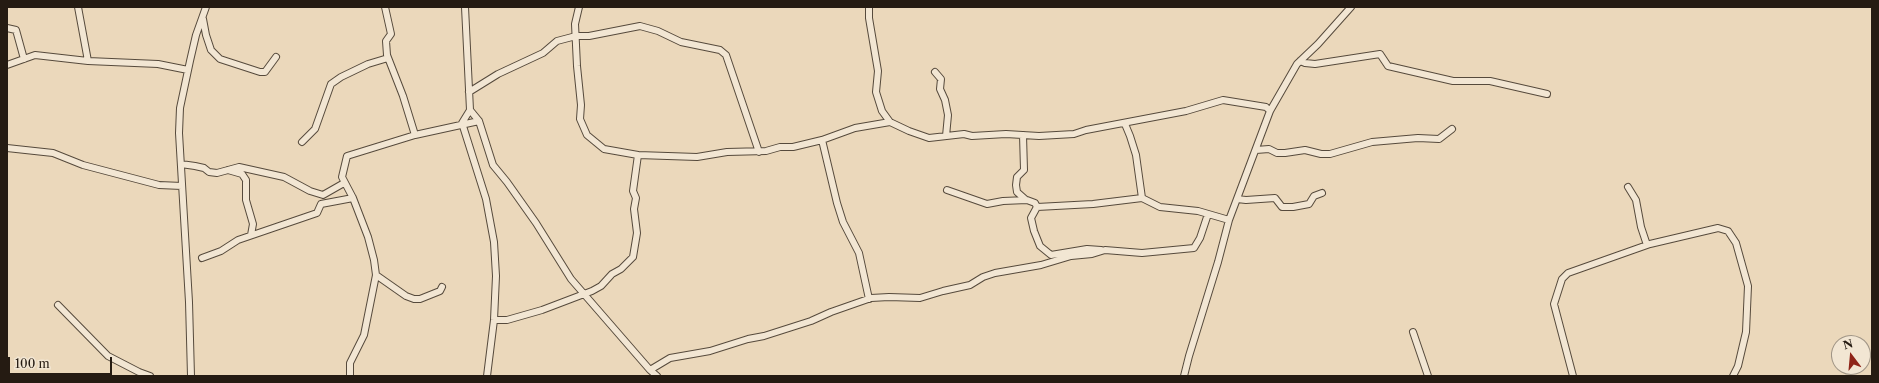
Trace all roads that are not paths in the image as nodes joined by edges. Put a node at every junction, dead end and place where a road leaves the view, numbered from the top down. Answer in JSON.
{"nodes":[{"id":1,"x":78,"y":7,"type":"edge"},
{"id":2,"x":206,"y":7,"type":"edge"},
{"id":3,"x":384,"y":7,"type":"edge"},
{"id":4,"x":466,"y":7,"type":"edge"},
{"id":5,"x":579,"y":7,"type":"edge"},
{"id":6,"x":870,"y":7,"type":"edge"},
{"id":7,"x":1351,"y":7,"type":"edge"},
{"id":8,"x":203,"y":19,"type":"junction"},
{"id":9,"x":7,"y":28,"type":"edge"},
{"id":10,"x":576,"y":36,"type":"junction"},
{"id":11,"x":276,"y":57,"type":"dead end"},
{"id":12,"x":388,"y":58,"type":"junction"},
{"id":13,"x":24,"y":59,"type":"junction"},
{"id":14,"x":88,"y":61,"type":"junction"},
{"id":15,"x":1300,"y":61,"type":"junction"},
{"id":16,"x":7,"y":64,"type":"edge"},
{"id":17,"x":188,"y":70,"type":"junction"},
{"id":18,"x":935,"y":72,"type":"dead end"},
{"id":19,"x":469,"y":92,"type":"junction"},
{"id":20,"x":1547,"y":94,"type":"dead end"},
{"id":21,"x":470,"y":110,"type":"junction"},
{"id":22,"x":1270,"y":111,"type":"junction"},
{"id":23,"x":478,"y":121,"type":"junction"},
{"id":24,"x":890,"y":122,"type":"junction"},
{"id":25,"x":462,"y":123,"type":"junction"},
{"id":26,"x":1125,"y":124,"type":"junction"},
{"id":27,"x":1452,"y":128,"type":"dead end"},
{"id":28,"x":415,"y":135,"type":"junction"},
{"id":29,"x":1023,"y":135,"type":"junction"},
{"id":30,"x":946,"y":136,"type":"junction"},
{"id":31,"x":822,"y":140,"type":"junction"},
{"id":32,"x":302,"y":142,"type":"dead end"},
{"id":33,"x":7,"y":148,"type":"edge"},
{"id":34,"x":1256,"y":150,"type":"junction"},
{"id":35,"x":759,"y":152,"type":"junction"},
{"id":36,"x":638,"y":155,"type":"junction"},
{"id":37,"x":181,"y":164,"type":"junction"},
{"id":38,"x":226,"y":170,"type":"junction"},
{"id":39,"x":344,"y":182,"type":"junction"},
{"id":40,"x":182,"y":186,"type":"junction"},
{"id":41,"x":1628,"y":187,"type":"dead end"},
{"id":42,"x":947,"y":190,"type":"dead end"},
{"id":43,"x":1322,"y":194,"type":"dead end"},
{"id":44,"x":353,"y":198,"type":"junction"},
{"id":45,"x":1142,"y":198,"type":"junction"},
{"id":46,"x":1237,"y":199,"type":"junction"},
{"id":47,"x":1026,"y":200,"type":"junction"},
{"id":48,"x":1037,"y":207,"type":"junction"},
{"id":49,"x":1208,"y":214,"type":"junction"},
{"id":50,"x":1229,"y":220,"type":"junction"},
{"id":51,"x":251,"y":235,"type":"junction"},
{"id":52,"x":1647,"y":245,"type":"junction"},
{"id":53,"x":1105,"y":250,"type":"junction"},
{"id":54,"x":202,"y":258,"type":"dead end"},
{"id":55,"x":376,"y":275,"type":"junction"},
{"id":56,"x":442,"y":287,"type":"dead end"},
{"id":57,"x":585,"y":293,"type":"junction"},
{"id":58,"x":869,"y":299,"type":"junction"},
{"id":59,"x":58,"y":305,"type":"dead end"},
{"id":60,"x":494,"y":320,"type":"junction"},
{"id":61,"x":1413,"y":332,"type":"dead end"},
{"id":62,"x":650,"y":370,"type":"junction"},
{"id":63,"x":150,"y":376,"type":"edge"},
{"id":64,"x":190,"y":376,"type":"edge"},
{"id":65,"x":350,"y":376,"type":"edge"},
{"id":66,"x":487,"y":376,"type":"edge"},
{"id":67,"x":657,"y":376,"type":"edge"},
{"id":68,"x":1184,"y":376,"type":"edge"},
{"id":69,"x":1428,"y":376,"type":"edge"},
{"id":70,"x":1573,"y":376,"type":"edge"},
{"id":71,"x":1733,"y":376,"type":"edge"}],
"edges":[{"from":1,"to":14,"type":"street"},
{"from":2,"to":8,"type":"street"},
{"from":3,"to":12,"type":"street"},
{"from":4,"to":19,"type":"street"},
{"from":5,"to":10,"type":"street"},
{"from":6,"to":24,"type":"street"},
{"from":7,"to":15,"type":"street"},
{"from":8,"to":11,"type":"street"},
{"from":8,"to":17,"type":"street"},
{"from":9,"to":13,"type":"street"},
{"from":10,"to":19,"type":"street"},
{"from":10,"to":35,"type":"street"},
{"from":10,"to":36,"type":"street"},
{"from":12,"to":28,"type":"street"},
{"from":12,"to":32,"type":"street"},
{"from":13,"to":14,"type":"street"},
{"from":13,"to":16,"type":"street"},
{"from":14,"to":17,"type":"street"},
{"from":15,"to":20,"type":"street"},
{"from":15,"to":22,"type":"street"},
{"from":17,"to":37,"type":"street"},
{"from":18,"to":30,"type":"street"},
{"from":19,"to":21,"type":"street"},
{"from":21,"to":23,"type":"street"},
{"from":21,"to":25,"type":"street"},
{"from":22,"to":26,"type":"street"},
{"from":22,"to":34,"type":"street"},
{"from":23,"to":25,"type":"street"},
{"from":23,"to":57,"type":"street"},
{"from":24,"to":30,"type":"street"},
{"from":24,"to":31,"type":"street"},
{"from":25,"to":28,"type":"street"},
{"from":25,"to":60,"type":"street"},
{"from":26,"to":29,"type":"street"},
{"from":26,"to":45,"type":"street"},
{"from":27,"to":34,"type":"street"},
{"from":28,"to":39,"type":"street"},
{"from":29,"to":30,"type":"street"},
{"from":29,"to":47,"type":"street"},
{"from":31,"to":35,"type":"street"},
{"from":31,"to":58,"type":"street"},
{"from":33,"to":40,"type":"street"},
{"from":34,"to":46,"type":"street"},
{"from":35,"to":36,"type":"street"},
{"from":36,"to":57,"type":"street"},
{"from":37,"to":38,"type":"street"},
{"from":37,"to":40,"type":"street"},
{"from":38,"to":39,"type":"street"},
{"from":38,"to":51,"type":"street"},
{"from":39,"to":44,"type":"street"},
{"from":40,"to":64,"type":"street"},
{"from":41,"to":52,"type":"street"},
{"from":42,"to":47,"type":"street"},
{"from":43,"to":46,"type":"street"},
{"from":44,"to":51,"type":"street"},
{"from":44,"to":55,"type":"street"},
{"from":45,"to":48,"type":"street"},
{"from":45,"to":49,"type":"street"},
{"from":46,"to":50,"type":"street"},
{"from":47,"to":48,"type":"street"},
{"from":48,"to":53,"type":"street"},
{"from":49,"to":50,"type":"street"},
{"from":49,"to":53,"type":"street"},
{"from":50,"to":68,"type":"street"},
{"from":51,"to":54,"type":"street"},
{"from":52,"to":70,"type":"street"},
{"from":52,"to":71,"type":"street"},
{"from":53,"to":58,"type":"street"},
{"from":55,"to":56,"type":"street"},
{"from":55,"to":65,"type":"street"},
{"from":57,"to":60,"type":"street"},
{"from":57,"to":62,"type":"street"},
{"from":58,"to":62,"type":"street"},
{"from":59,"to":63,"type":"street"},
{"from":60,"to":66,"type":"street"},
{"from":61,"to":69,"type":"street"},
{"from":62,"to":67,"type":"street"}]}
